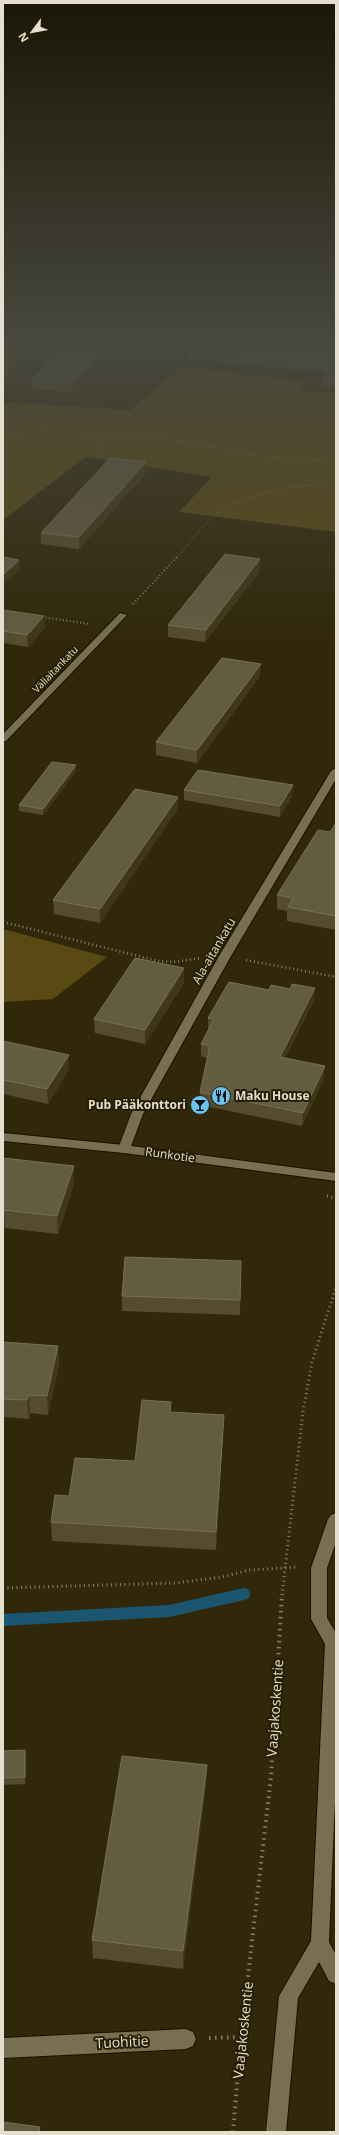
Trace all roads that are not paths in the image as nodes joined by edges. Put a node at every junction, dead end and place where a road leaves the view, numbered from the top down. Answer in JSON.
{"nodes":[{"id":1,"x":123,"y":615,"type":"road end"},
{"id":2,"x":3,"y":739,"type":"edge"},
{"id":3,"x":336,"y":771,"type":"edge"},
{"id":4,"x":3,"y":1137,"type":"edge"},
{"id":5,"x":124,"y":1149,"type":"junction"},
{"id":6,"x":336,"y":1177,"type":"edge"},
{"id":7,"x":336,"y":1518,"type":"edge"},
{"id":8,"x":334,"y":1641,"type":"edge"},
{"id":9,"x":320,"y":1943,"type":"junction"},
{"id":10,"x":336,"y":1975,"type":"edge"},
{"id":11,"x":186,"y":2039,"type":"road end"},
{"id":12,"x":3,"y":2048,"type":"edge"},
{"id":13,"x":276,"y":2132,"type":"edge"}],
"edges":[{"from":1,"to":2,"type":"street","name":"Väliaitankatu"},
{"from":3,"to":5,"type":"street","name":"Ala-aitankatu"},
{"from":4,"to":5,"type":"street","name":"Runkotie"},
{"from":5,"to":6,"type":"street","name":"Runkotie"},
{"from":7,"to":8,"type":"street"},
{"from":8,"to":9,"type":"street"},
{"from":9,"to":10,"type":"street"},
{"from":9,"to":13,"type":"street"},
{"from":11,"to":12,"type":"street","name":"Tuohitie"}]}
